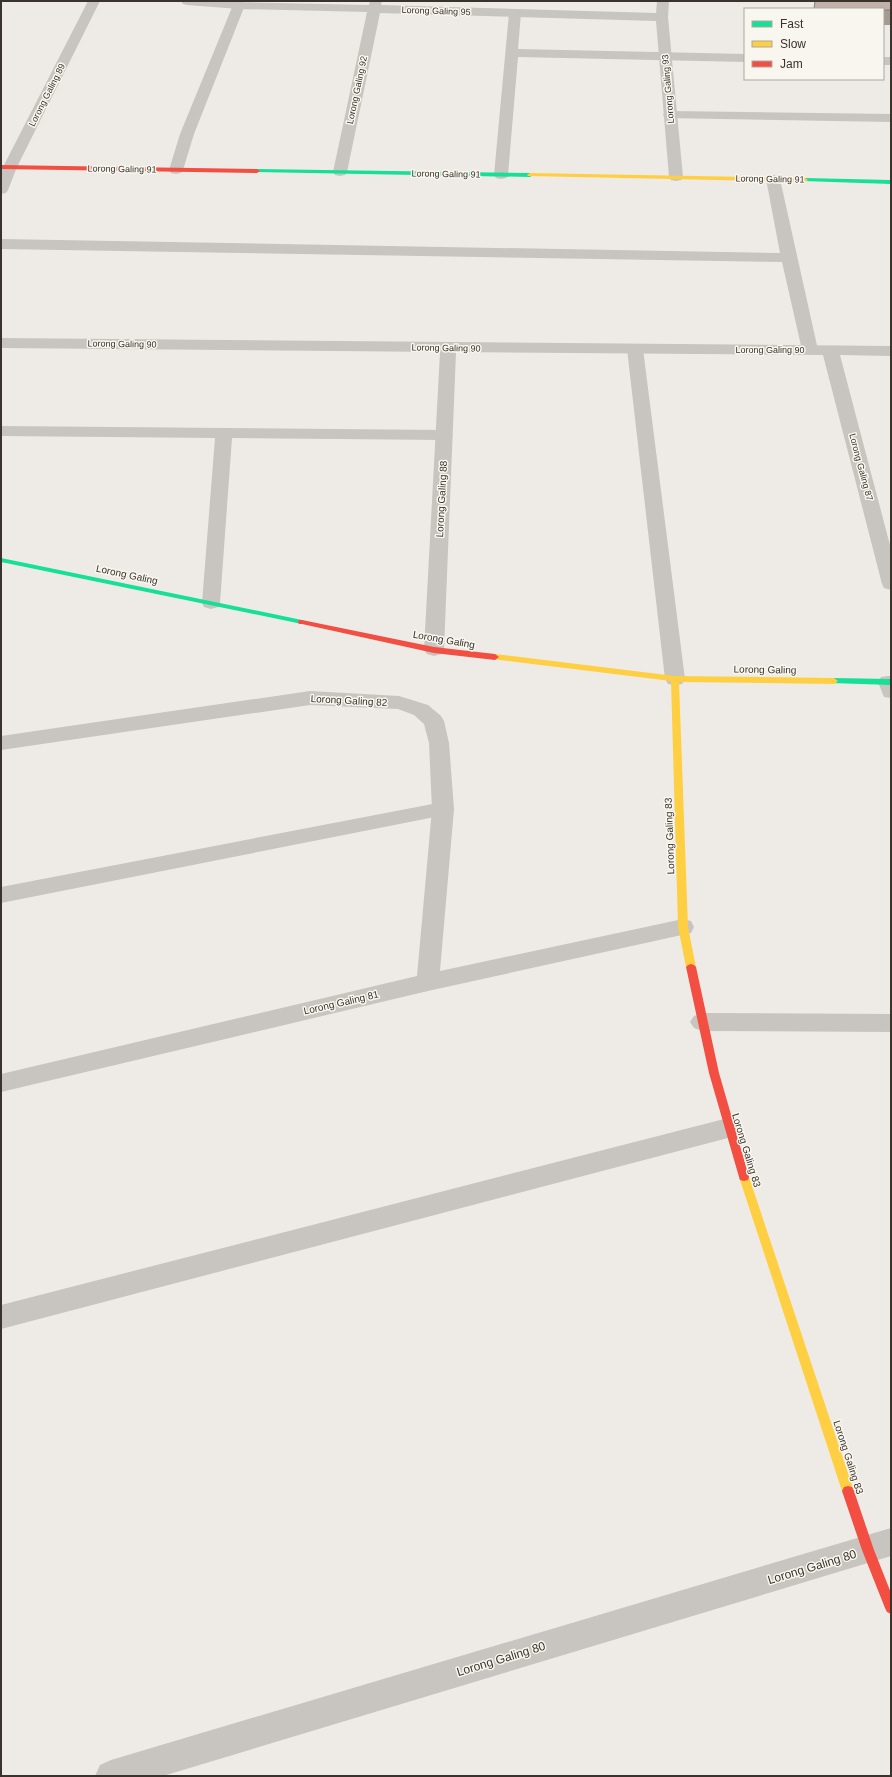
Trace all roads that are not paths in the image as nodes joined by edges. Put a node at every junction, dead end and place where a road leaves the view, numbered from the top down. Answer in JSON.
{"nodes":[{"id":1,"x":94,"y":1,"type":"edge"},
{"id":2,"x":187,"y":1,"type":"edge"},
{"id":3,"x":663,"y":1,"type":"edge"},
{"id":4,"x":239,"y":5,"type":"junction"},
{"id":5,"x":375,"y":5,"type":"edge"},
{"id":6,"x":515,"y":13,"type":"junction"},
{"id":7,"x":662,"y":18,"type":"junction"},
{"id":8,"x":511,"y":52,"type":"junction"},
{"id":9,"x":665,"y":56,"type":"junction"},
{"id":10,"x":744,"y":58,"type":"edge"},
{"id":11,"x":670,"y":115,"type":"junction"},
{"id":12,"x":891,"y":118,"type":"edge"},
{"id":13,"x":6,"y":167,"type":"edge"},
{"id":14,"x":176,"y":170,"type":"junction"},
{"id":15,"x":340,"y":172,"type":"junction"},
{"id":16,"x":501,"y":175,"type":"junction"},
{"id":17,"x":676,"y":177,"type":"junction"},
{"id":18,"x":773,"y":179,"type":"junction"},
{"id":19,"x":891,"y":182,"type":"edge"},
{"id":20,"x":1,"y":190,"type":"edge"},
{"id":21,"x":1,"y":244,"type":"edge"},
{"id":22,"x":789,"y":258,"type":"junction"},
{"id":23,"x":1,"y":343,"type":"edge"},
{"id":24,"x":448,"y":348,"type":"junction"},
{"id":25,"x":635,"y":349,"type":"junction"},
{"id":26,"x":810,"y":350,"type":"junction"},
{"id":27,"x":830,"y":350,"type":"junction"},
{"id":28,"x":891,"y":351,"type":"edge"},
{"id":29,"x":1,"y":431,"type":"edge"},
{"id":30,"x":224,"y":433,"type":"junction"},
{"id":31,"x":444,"y":435,"type":"junction"},
{"id":32,"x":1,"y":560,"type":"edge"},
{"id":33,"x":891,"y":584,"type":"edge"},
{"id":34,"x":211,"y":603,"type":"junction"},
{"id":35,"x":434,"y":650,"type":"junction"},
{"id":36,"x":675,"y":679,"type":"junction"},
{"id":37,"x":890,"y":685,"type":"edge"},
{"id":38,"x":1,"y":742,"type":"edge"},
{"id":39,"x":443,"y":809,"type":"junction"},
{"id":40,"x":1,"y":895,"type":"edge"},
{"id":41,"x":683,"y":927,"type":"junction"},
{"id":42,"x":428,"y":982,"type":"junction"},
{"id":43,"x":702,"y":1022,"type":"junction"},
{"id":44,"x":891,"y":1023,"type":"edge"},
{"id":45,"x":1,"y":1083,"type":"edge"},
{"id":46,"x":728,"y":1128,"type":"junction"},
{"id":47,"x":1,"y":1317,"type":"edge"},
{"id":48,"x":879,"y":1546,"type":"edge"},
{"id":49,"x":891,"y":1608,"type":"edge"},
{"id":50,"x":112,"y":1776,"type":"edge"}],
"edges":[{"from":1,"to":13,"type":"street","name":"Lorong Galing 89"},
{"from":2,"to":4,"type":"street","name":"Lorong Galing 95"},
{"from":3,"to":7,"type":"street","name":"Lorong Galing 93"},
{"from":4,"to":5,"type":"street","name":"Lorong Galing 95"},
{"from":4,"to":14,"type":"street"},
{"from":5,"to":6,"type":"street","name":"Lorong Galing 95"},
{"from":5,"to":15,"type":"street","name":"Lorong Galing 92"},
{"from":6,"to":7,"type":"street","name":"Lorong Galing 95"},
{"from":6,"to":8,"type":"street"},
{"from":7,"to":9,"type":"street","name":"Lorong Galing 93"},
{"from":8,"to":9,"type":"street"},
{"from":8,"to":16,"type":"street"},
{"from":9,"to":10,"type":"street"},
{"from":9,"to":11,"type":"street","name":"Lorong Galing 93"},
{"from":11,"to":12,"type":"street"},
{"from":11,"to":17,"type":"street","name":"Lorong Galing 93"},
{"from":13,"to":14,"type":"street","name":"Lorong Galing 91"},
{"from":13,"to":20,"type":"street","name":"Lorong Galing 89"},
{"from":14,"to":15,"type":"street","name":"Lorong Galing 91"},
{"from":15,"to":16,"type":"street","name":"Lorong Galing 91"},
{"from":16,"to":17,"type":"street","name":"Lorong Galing 91"},
{"from":17,"to":18,"type":"street","name":"Lorong Galing 91"},
{"from":18,"to":19,"type":"street","name":"Lorong Galing 91"},
{"from":18,"to":22,"type":"street"},
{"from":21,"to":22,"type":"street"},
{"from":22,"to":26,"type":"street"},
{"from":23,"to":24,"type":"street","name":"Lorong Galing 90"},
{"from":24,"to":25,"type":"street","name":"Lorong Galing 90"},
{"from":24,"to":31,"type":"street","name":"Lorong Galing 88"},
{"from":25,"to":26,"type":"street","name":"Lorong Galing 90"},
{"from":25,"to":36,"type":"street"},
{"from":26,"to":27,"type":"street","name":"Lorong Galing 90"},
{"from":27,"to":28,"type":"street","name":"Lorong Galing 90"},
{"from":27,"to":33,"type":"street","name":"Lorong Galing 87"},
{"from":29,"to":30,"type":"street"},
{"from":30,"to":31,"type":"street"},
{"from":30,"to":34,"type":"street"},
{"from":31,"to":35,"type":"street","name":"Lorong Galing 88"},
{"from":32,"to":34,"type":"street","name":"Lorong Galing"},
{"from":34,"to":35,"type":"street","name":"Lorong Galing"},
{"from":35,"to":36,"type":"street","name":"Lorong Galing"},
{"from":36,"to":37,"type":"street","name":"Lorong Galing"},
{"from":36,"to":41,"type":"street","name":"Lorong Galing 83"},
{"from":38,"to":39,"type":"street","name":"Lorong Galing 82"},
{"from":39,"to":40,"type":"street"},
{"from":39,"to":42,"type":"street","name":"Lorong Galing 82"},
{"from":41,"to":42,"type":"street","name":"Lorong Galing 81"},
{"from":41,"to":43,"type":"street","name":"Lorong Galing 83"},
{"from":42,"to":45,"type":"street","name":"Lorong Galing 81"},
{"from":43,"to":44,"type":"street"},
{"from":43,"to":46,"type":"street","name":"Lorong Galing 83"},
{"from":46,"to":47,"type":"street"},
{"from":46,"to":48,"type":"street","name":"Lorong Galing 83"},
{"from":48,"to":49,"type":"street","name":"Lorong Galing 83"},
{"from":48,"to":50,"type":"street","name":"Lorong Galing 80"}]}
